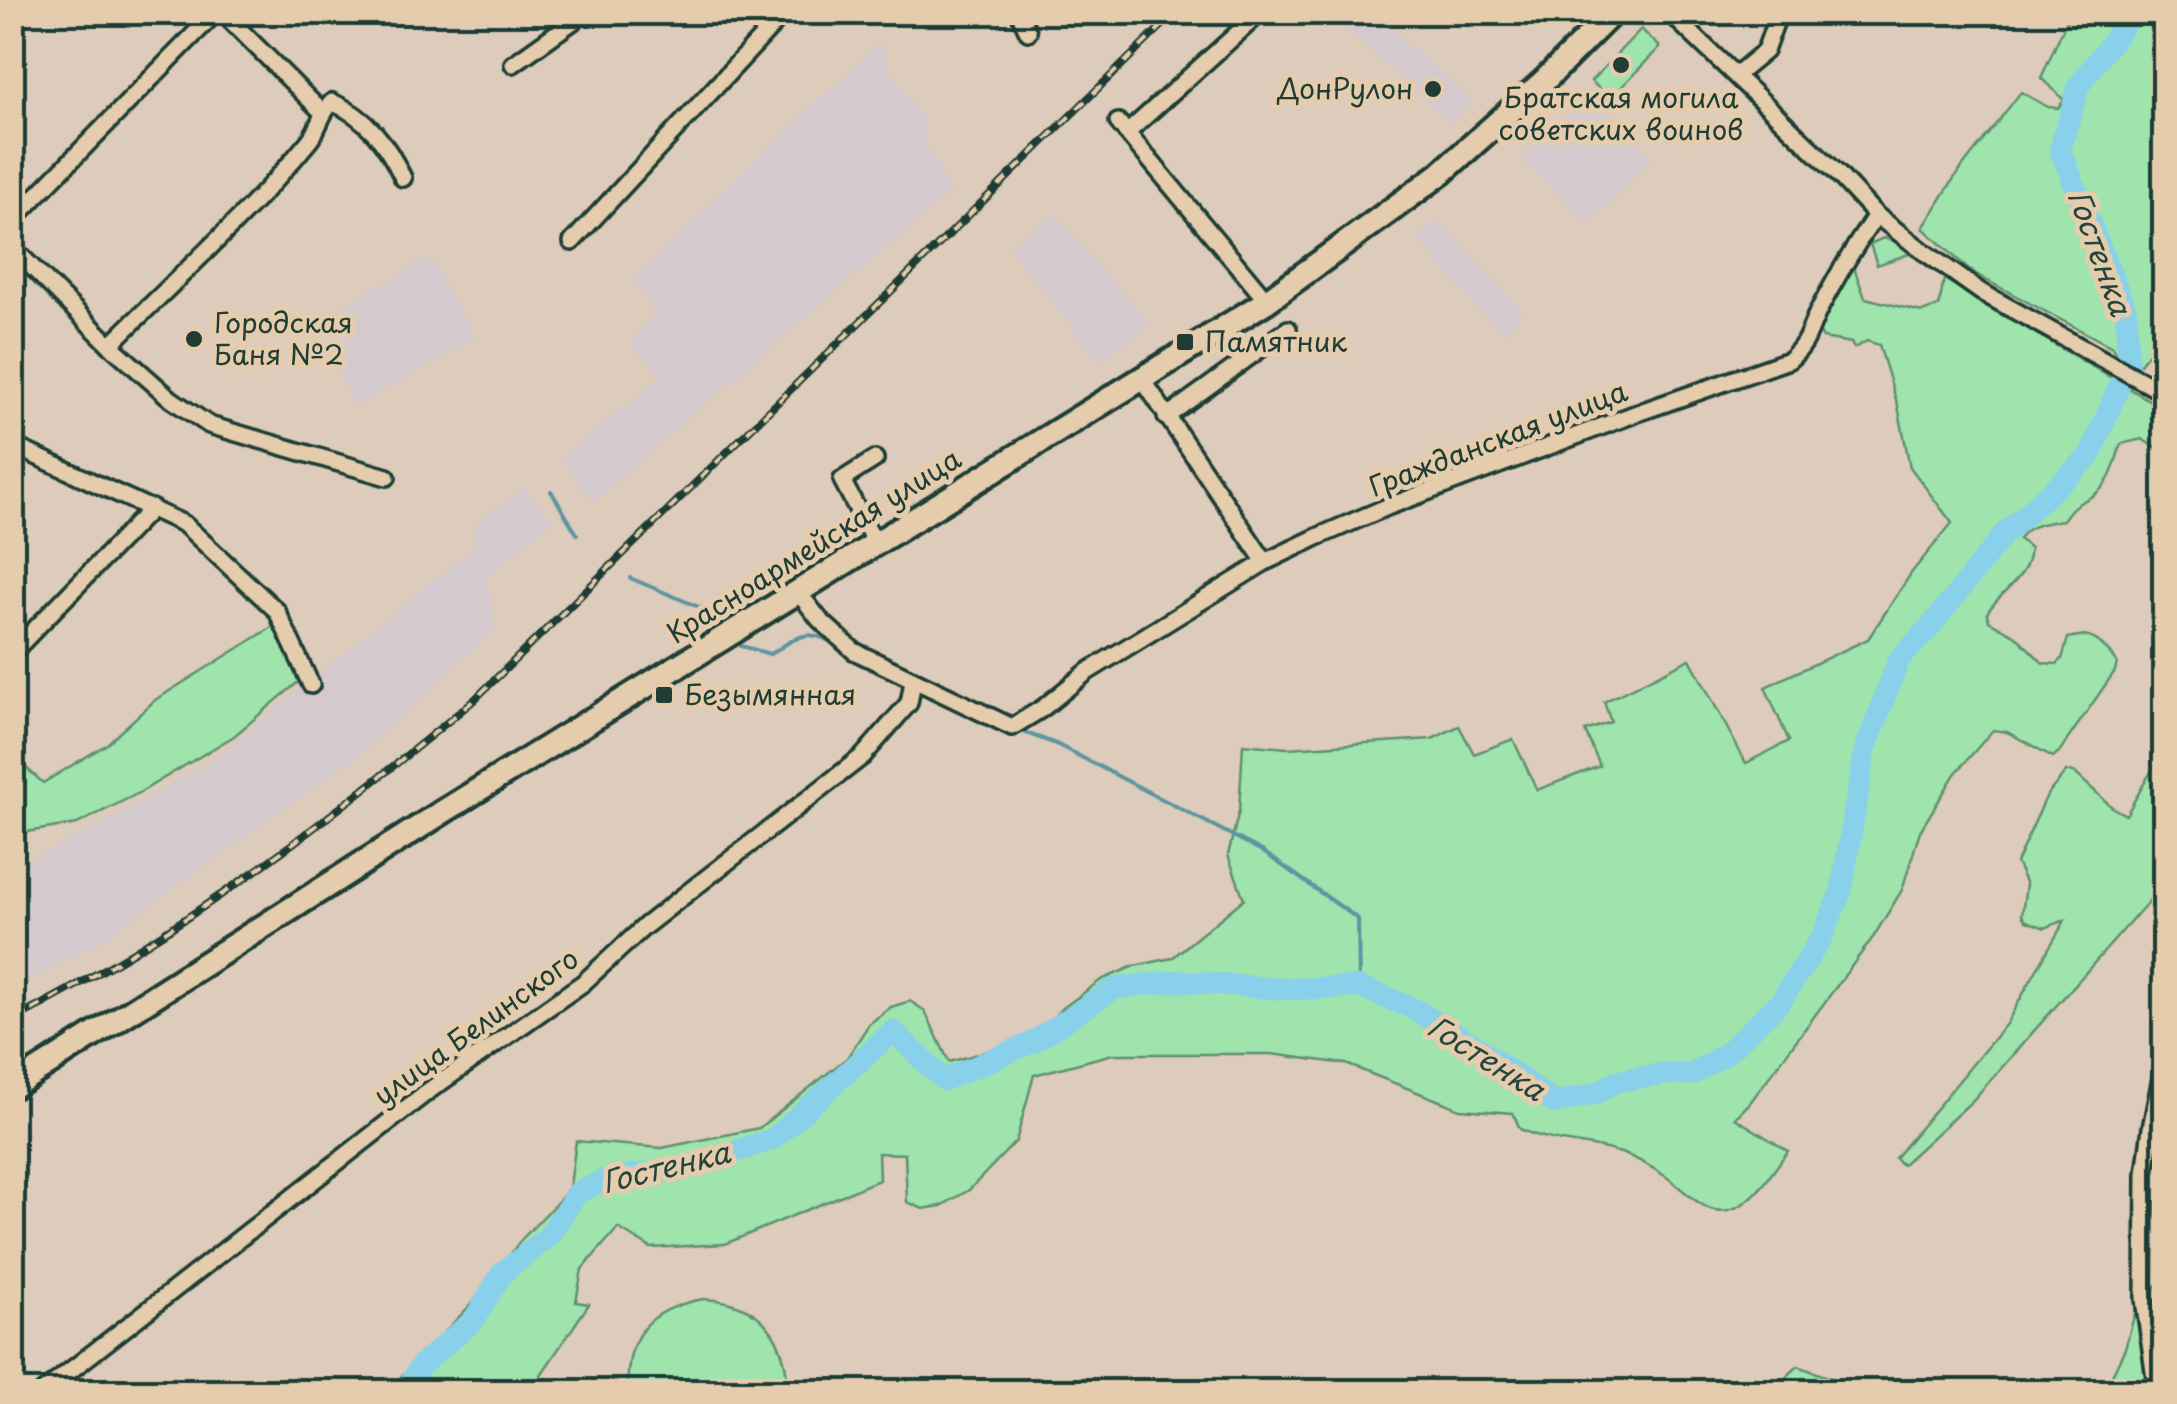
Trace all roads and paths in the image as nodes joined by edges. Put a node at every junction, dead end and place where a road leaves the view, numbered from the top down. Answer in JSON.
{"nodes":[{"id":1,"x":218,"y":12,"type":"edge"},
{"id":2,"x":586,"y":12,"type":"edge"},
{"id":3,"x":785,"y":12,"type":"edge"},
{"id":4,"x":1019,"y":12,"type":"edge"},
{"id":5,"x":1261,"y":12,"type":"edge"},
{"id":6,"x":1613,"y":12,"type":"edge"},
{"id":7,"x":1669,"y":12,"type":"edge"},
{"id":8,"x":1778,"y":12,"type":"edge"},
{"id":9,"x":1028,"y":32,"type":"dead end"},
{"id":10,"x":513,"y":64,"type":"dead end"},
{"id":11,"x":1736,"y":74,"type":"junction"},
{"id":12,"x":322,"y":112,"type":"junction"},
{"id":13,"x":404,"y":178,"type":"dead end"},
{"id":14,"x":1876,"y":215,"type":"junction"},
{"id":15,"x":12,"y":220,"type":"edge"},
{"id":16,"x":572,"y":242,"type":"dead end"},
{"id":17,"x":12,"y":247,"type":"edge"},
{"id":18,"x":1266,"y":301,"type":"junction"},
{"id":19,"x":1288,"y":328,"type":"dead end"},
{"id":20,"x":110,"y":345,"type":"junction"},
{"id":21,"x":1141,"y":377,"type":"junction"},
{"id":22,"x":2164,"y":392,"type":"edge"},
{"id":23,"x":1166,"y":418,"type":"junction"},
{"id":24,"x":12,"y":446,"type":"edge"},
{"id":25,"x":876,"y":459,"type":"dead end"},
{"id":26,"x":387,"y":478,"type":"dead end"},
{"id":27,"x":152,"y":508,"type":"junction"},
{"id":28,"x":875,"y":543,"type":"junction"},
{"id":29,"x":1265,"y":562,"type":"junction"},
{"id":30,"x":798,"y":592,"type":"junction"},
{"id":31,"x":12,"y":653,"type":"edge"},
{"id":32,"x":912,"y":681,"type":"junction"},
{"id":33,"x":311,"y":684,"type":"dead end"},
{"id":34,"x":2164,"y":1064,"type":"edge"},
{"id":35,"x":12,"y":1086,"type":"edge"},
{"id":36,"x":43,"y":1392,"type":"edge"},
{"id":37,"x":2157,"y":1392,"type":"edge"}],
"edges":[{"from":1,"to":12,"type":"street"},
{"from":1,"to":15,"type":"street"},
{"from":2,"to":10,"type":"street"},
{"from":3,"to":16,"type":"street"},
{"from":4,"to":9,"type":"street"},
{"from":5,"to":18,"type":"street"},
{"from":6,"to":18,"type":"main road","name":"Красноармейская улица"},
{"from":7,"to":11,"type":"street"},
{"from":8,"to":11,"type":"street"},
{"from":11,"to":14,"type":"street"},
{"from":12,"to":13,"type":"street"},
{"from":12,"to":20,"type":"street"},
{"from":14,"to":22,"type":"street"},
{"from":14,"to":29,"type":"street","name":"Гражданская улица"},
{"from":17,"to":20,"type":"street"},
{"from":18,"to":21,"type":"main road","name":"Красноармейская улица"},
{"from":19,"to":23,"type":"street"},
{"from":20,"to":26,"type":"street"},
{"from":21,"to":23,"type":"street"},
{"from":21,"to":28,"type":"main road","name":"Красноармейская улица"},
{"from":23,"to":29,"type":"street"},
{"from":24,"to":27,"type":"street"},
{"from":25,"to":28,"type":"street"},
{"from":27,"to":31,"type":"street"},
{"from":27,"to":33,"type":"street"},
{"from":28,"to":30,"type":"main road","name":"Красноармейская улица"},
{"from":29,"to":32,"type":"street","name":"Гражданская улица"},
{"from":30,"to":32,"type":"street"},
{"from":30,"to":35,"type":"main road","name":"Красноармейская улица"},
{"from":32,"to":36,"type":"street","name":"улица Белинского"},
{"from":34,"to":37,"type":"street"}]}
